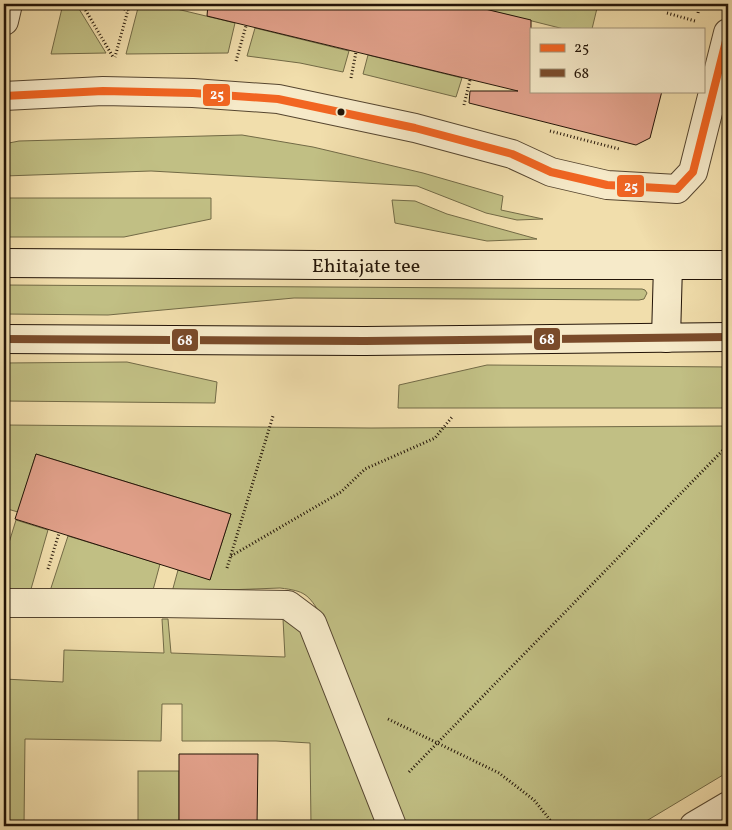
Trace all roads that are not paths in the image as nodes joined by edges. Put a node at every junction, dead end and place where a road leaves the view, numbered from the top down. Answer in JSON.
{"nodes":[{"id":1,"x":8,"y":4,"type":"edge"},
{"id":2,"x":4,"y":22,"type":"edge"},
{"id":3,"x":728,"y":33,"type":"edge"},
{"id":4,"x":4,"y":96,"type":"edge"},
{"id":5,"x":4,"y":263,"type":"edge"},
{"id":6,"x":668,"y":265,"type":"junction"},
{"id":7,"x":728,"y":265,"type":"edge"},
{"id":8,"x":728,"y":337,"type":"edge"},
{"id":9,"x":666,"y":338,"type":"junction"},
{"id":10,"x":4,"y":339,"type":"edge"},
{"id":11,"x":4,"y":603,"type":"edge"},
{"id":12,"x":728,"y":806,"type":"edge"},
{"id":13,"x":392,"y":826,"type":"edge"},
{"id":14,"x":694,"y":826,"type":"edge"}],
"edges":[{"from":1,"to":2,"type":"main road"},
{"from":3,"to":4,"type":"main road"},
{"from":5,"to":6,"type":"main road","name":"Ehitajate tee"},
{"from":6,"to":7,"type":"main road","name":"Ehitajate tee"},
{"from":6,"to":9,"type":"main road"},
{"from":8,"to":9,"type":"main road"},
{"from":9,"to":10,"type":"main road"},
{"from":11,"to":13,"type":"main road"},
{"from":12,"to":14,"type":"main road"}]}
